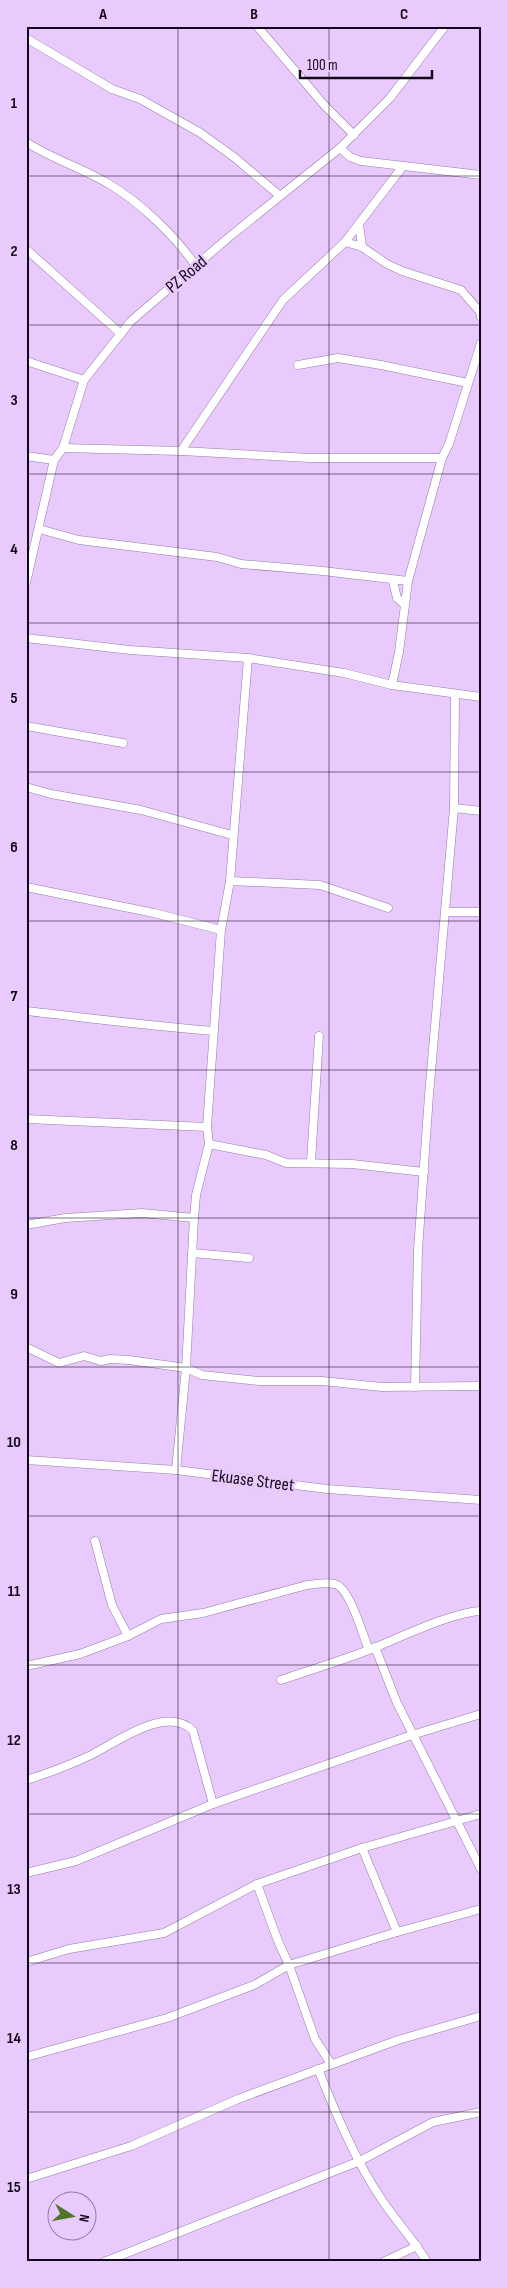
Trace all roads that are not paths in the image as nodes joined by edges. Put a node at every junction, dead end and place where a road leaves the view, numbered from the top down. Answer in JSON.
{"nodes":[{"id":1,"x":256,"y":26,"type":"edge"},
{"id":2,"x":444,"y":26,"type":"edge"},
{"id":3,"x":26,"y":38,"type":"edge"},
{"id":4,"x":354,"y":135,"type":"junction"},
{"id":5,"x":26,"y":142,"type":"edge"},
{"id":6,"x":340,"y":148,"type":"junction"},
{"id":7,"x":404,"y":166,"type":"junction"},
{"id":8,"x":481,"y":175,"type":"edge"},
{"id":9,"x":280,"y":196,"type":"junction"},
{"id":10,"x":359,"y":224,"type":"junction"},
{"id":11,"x":345,"y":242,"type":"junction"},
{"id":12,"x":362,"y":247,"type":"junction"},
{"id":13,"x":26,"y":249,"type":"edge"},
{"id":14,"x":196,"y":266,"type":"junction"},
{"id":15,"x":480,"y":311,"type":"edge"},
{"id":16,"x":481,"y":317,"type":"edge"},
{"id":17,"x":121,"y":334,"type":"junction"},
{"id":18,"x":481,"y":343,"type":"edge"},
{"id":19,"x":26,"y":362,"type":"edge"},
{"id":20,"x":298,"y":365,"type":"dead end"},
{"id":21,"x":84,"y":380,"type":"junction"},
{"id":22,"x":468,"y":383,"type":"junction"},
{"id":23,"x":63,"y":448,"type":"junction"},
{"id":24,"x":181,"y":451,"type":"junction"},
{"id":25,"x":26,"y":456,"type":"edge"},
{"id":26,"x":442,"y":458,"type":"junction"},
{"id":27,"x":54,"y":460,"type":"junction"},
{"id":28,"x":40,"y":529,"type":"junction"},
{"id":29,"x":393,"y":581,"type":"junction"},
{"id":30,"x":408,"y":581,"type":"junction"},
{"id":31,"x":26,"y":583,"type":"edge"},
{"id":32,"x":404,"y":604,"type":"junction"},
{"id":33,"x":26,"y":638,"type":"edge"},
{"id":34,"x":248,"y":658,"type":"junction"},
{"id":35,"x":392,"y":685,"type":"junction"},
{"id":36,"x":455,"y":695,"type":"junction"},
{"id":37,"x":481,"y":697,"type":"edge"},
{"id":38,"x":26,"y":726,"type":"edge"},
{"id":39,"x":123,"y":743,"type":"dead end"},
{"id":40,"x":26,"y":787,"type":"edge"},
{"id":41,"x":454,"y":808,"type":"junction"},
{"id":42,"x":481,"y":811,"type":"edge"},
{"id":43,"x":232,"y":835,"type":"junction"},
{"id":44,"x":230,"y":881,"type":"junction"},
{"id":45,"x":26,"y":887,"type":"edge"},
{"id":46,"x":388,"y":908,"type":"dead end"},
{"id":47,"x":446,"y":912,"type":"junction"},
{"id":48,"x":481,"y":912,"type":"edge"},
{"id":49,"x":221,"y":930,"type":"junction"},
{"id":50,"x":26,"y":1011,"type":"edge"},
{"id":51,"x":214,"y":1031,"type":"junction"},
{"id":52,"x":319,"y":1036,"type":"dead end"},
{"id":53,"x":26,"y":1119,"type":"edge"},
{"id":54,"x":207,"y":1127,"type":"junction"},
{"id":55,"x":209,"y":1144,"type":"junction"},
{"id":56,"x":311,"y":1162,"type":"junction"},
{"id":57,"x":424,"y":1172,"type":"junction"},
{"id":58,"x":194,"y":1218,"type":"junction"},
{"id":59,"x":26,"y":1224,"type":"edge"},
{"id":60,"x":192,"y":1253,"type":"junction"},
{"id":61,"x":250,"y":1258,"type":"dead end"},
{"id":62,"x":26,"y":1347,"type":"edge"},
{"id":63,"x":186,"y":1368,"type":"junction"},
{"id":64,"x":481,"y":1386,"type":"edge"},
{"id":65,"x":415,"y":1387,"type":"junction"},
{"id":66,"x":26,"y":1460,"type":"edge"},
{"id":67,"x":176,"y":1470,"type":"junction"},
{"id":68,"x":481,"y":1500,"type":"edge"},
{"id":69,"x":95,"y":1541,"type":"dead end"},
{"id":70,"x":481,"y":1611,"type":"edge"},
{"id":71,"x":128,"y":1636,"type":"junction"},
{"id":72,"x":372,"y":1649,"type":"junction"},
{"id":73,"x":26,"y":1666,"type":"edge"},
{"id":74,"x":281,"y":1680,"type":"dead end"},
{"id":75,"x":481,"y":1714,"type":"edge"},
{"id":76,"x":412,"y":1735,"type":"junction"},
{"id":77,"x":26,"y":1780,"type":"edge"},
{"id":78,"x":213,"y":1804,"type":"junction"},
{"id":79,"x":481,"y":1814,"type":"edge"},
{"id":80,"x":455,"y":1821,"type":"junction"},
{"id":81,"x":362,"y":1848,"type":"junction"},
{"id":82,"x":481,"y":1869,"type":"edge"},
{"id":83,"x":26,"y":1873,"type":"edge"},
{"id":84,"x":257,"y":1884,"type":"junction"},
{"id":85,"x":481,"y":1909,"type":"edge"},
{"id":86,"x":397,"y":1932,"type":"junction"},
{"id":87,"x":26,"y":1962,"type":"edge"},
{"id":88,"x":289,"y":1965,"type":"junction"},
{"id":89,"x":481,"y":2016,"type":"edge"},
{"id":90,"x":26,"y":2057,"type":"edge"},
{"id":91,"x":332,"y":2064,"type":"junction"},
{"id":92,"x":318,"y":2069,"type":"junction"},
{"id":93,"x":481,"y":2112,"type":"edge"},
{"id":94,"x":360,"y":2161,"type":"junction"},
{"id":95,"x":26,"y":2179,"type":"edge"},
{"id":96,"x":417,"y":2246,"type":"junction"},
{"id":97,"x":104,"y":2262,"type":"edge"},
{"id":98,"x":383,"y":2262,"type":"edge"},
{"id":99,"x":427,"y":2262,"type":"edge"}],
"edges":[{"from":1,"to":4,"type":"street"},
{"from":2,"to":4,"type":"street","name":"PZ Road"},
{"from":3,"to":9,"type":"street"},
{"from":4,"to":6,"type":"street","name":"PZ Road"},
{"from":5,"to":14,"type":"street"},
{"from":6,"to":7,"type":"street"},
{"from":6,"to":9,"type":"street","name":"PZ Road"},
{"from":7,"to":8,"type":"street"},
{"from":7,"to":10,"type":"street"},
{"from":9,"to":14,"type":"street","name":"PZ Road"},
{"from":10,"to":11,"type":"street"},
{"from":10,"to":12,"type":"street"},
{"from":11,"to":12,"type":"street"},
{"from":11,"to":24,"type":"street"},
{"from":12,"to":15,"type":"street"},
{"from":13,"to":17,"type":"street"},
{"from":14,"to":17,"type":"street","name":"PZ Road"},
{"from":15,"to":16,"type":"street"},
{"from":17,"to":21,"type":"street","name":"PZ Road"},
{"from":18,"to":22,"type":"street"},
{"from":19,"to":21,"type":"street"},
{"from":20,"to":22,"type":"street"},
{"from":21,"to":23,"type":"street","name":"PZ Road"},
{"from":22,"to":26,"type":"street"},
{"from":23,"to":24,"type":"street"},
{"from":23,"to":27,"type":"street","name":"PZ Road"},
{"from":24,"to":26,"type":"street"},
{"from":25,"to":27,"type":"street"},
{"from":26,"to":30,"type":"street"},
{"from":27,"to":28,"type":"street","name":"PZ Road"},
{"from":28,"to":29,"type":"street"},
{"from":28,"to":31,"type":"street","name":"PZ Road"},
{"from":29,"to":30,"type":"street"},
{"from":29,"to":32,"type":"street"},
{"from":30,"to":32,"type":"street"},
{"from":32,"to":35,"type":"street"},
{"from":33,"to":34,"type":"street"},
{"from":34,"to":35,"type":"street"},
{"from":34,"to":43,"type":"street"},
{"from":35,"to":36,"type":"street"},
{"from":36,"to":37,"type":"street"},
{"from":36,"to":41,"type":"street"},
{"from":38,"to":39,"type":"street"},
{"from":40,"to":43,"type":"street"},
{"from":41,"to":42,"type":"street"},
{"from":41,"to":47,"type":"street"},
{"from":43,"to":44,"type":"street"},
{"from":44,"to":46,"type":"street"},
{"from":44,"to":49,"type":"street"},
{"from":45,"to":49,"type":"street"},
{"from":47,"to":48,"type":"street"},
{"from":47,"to":57,"type":"street"},
{"from":49,"to":51,"type":"street"},
{"from":50,"to":51,"type":"street"},
{"from":51,"to":54,"type":"street"},
{"from":52,"to":56,"type":"street"},
{"from":53,"to":54,"type":"street"},
{"from":54,"to":55,"type":"street"},
{"from":55,"to":56,"type":"street"},
{"from":55,"to":58,"type":"street"},
{"from":56,"to":57,"type":"street"},
{"from":57,"to":65,"type":"street"},
{"from":58,"to":59,"type":"street"},
{"from":58,"to":60,"type":"street"},
{"from":60,"to":61,"type":"street"},
{"from":60,"to":63,"type":"street"},
{"from":62,"to":63,"type":"street"},
{"from":63,"to":65,"type":"street"},
{"from":63,"to":67,"type":"street"},
{"from":64,"to":65,"type":"street"},
{"from":66,"to":67,"type":"street","name":"Ekuase Street"},
{"from":67,"to":68,"type":"street","name":"Ekuase Street"},
{"from":69,"to":71,"type":"street"},
{"from":70,"to":72,"type":"street"},
{"from":71,"to":72,"type":"street"},
{"from":71,"to":73,"type":"street"},
{"from":72,"to":74,"type":"street"},
{"from":72,"to":76,"type":"street"},
{"from":75,"to":76,"type":"street"},
{"from":76,"to":78,"type":"street"},
{"from":76,"to":80,"type":"street"},
{"from":77,"to":78,"type":"street"},
{"from":78,"to":83,"type":"street"},
{"from":79,"to":80,"type":"street"},
{"from":80,"to":81,"type":"street"},
{"from":80,"to":82,"type":"street"},
{"from":81,"to":84,"type":"street"},
{"from":81,"to":86,"type":"street"},
{"from":84,"to":87,"type":"street"},
{"from":84,"to":88,"type":"street"},
{"from":85,"to":86,"type":"street"},
{"from":86,"to":88,"type":"street"},
{"from":88,"to":90,"type":"street"},
{"from":88,"to":91,"type":"street"},
{"from":89,"to":91,"type":"street"},
{"from":91,"to":92,"type":"street"},
{"from":92,"to":94,"type":"street"},
{"from":92,"to":95,"type":"street"},
{"from":93,"to":94,"type":"street"},
{"from":94,"to":96,"type":"street"},
{"from":94,"to":97,"type":"street"},
{"from":96,"to":98,"type":"street"},
{"from":96,"to":99,"type":"street"}]}
